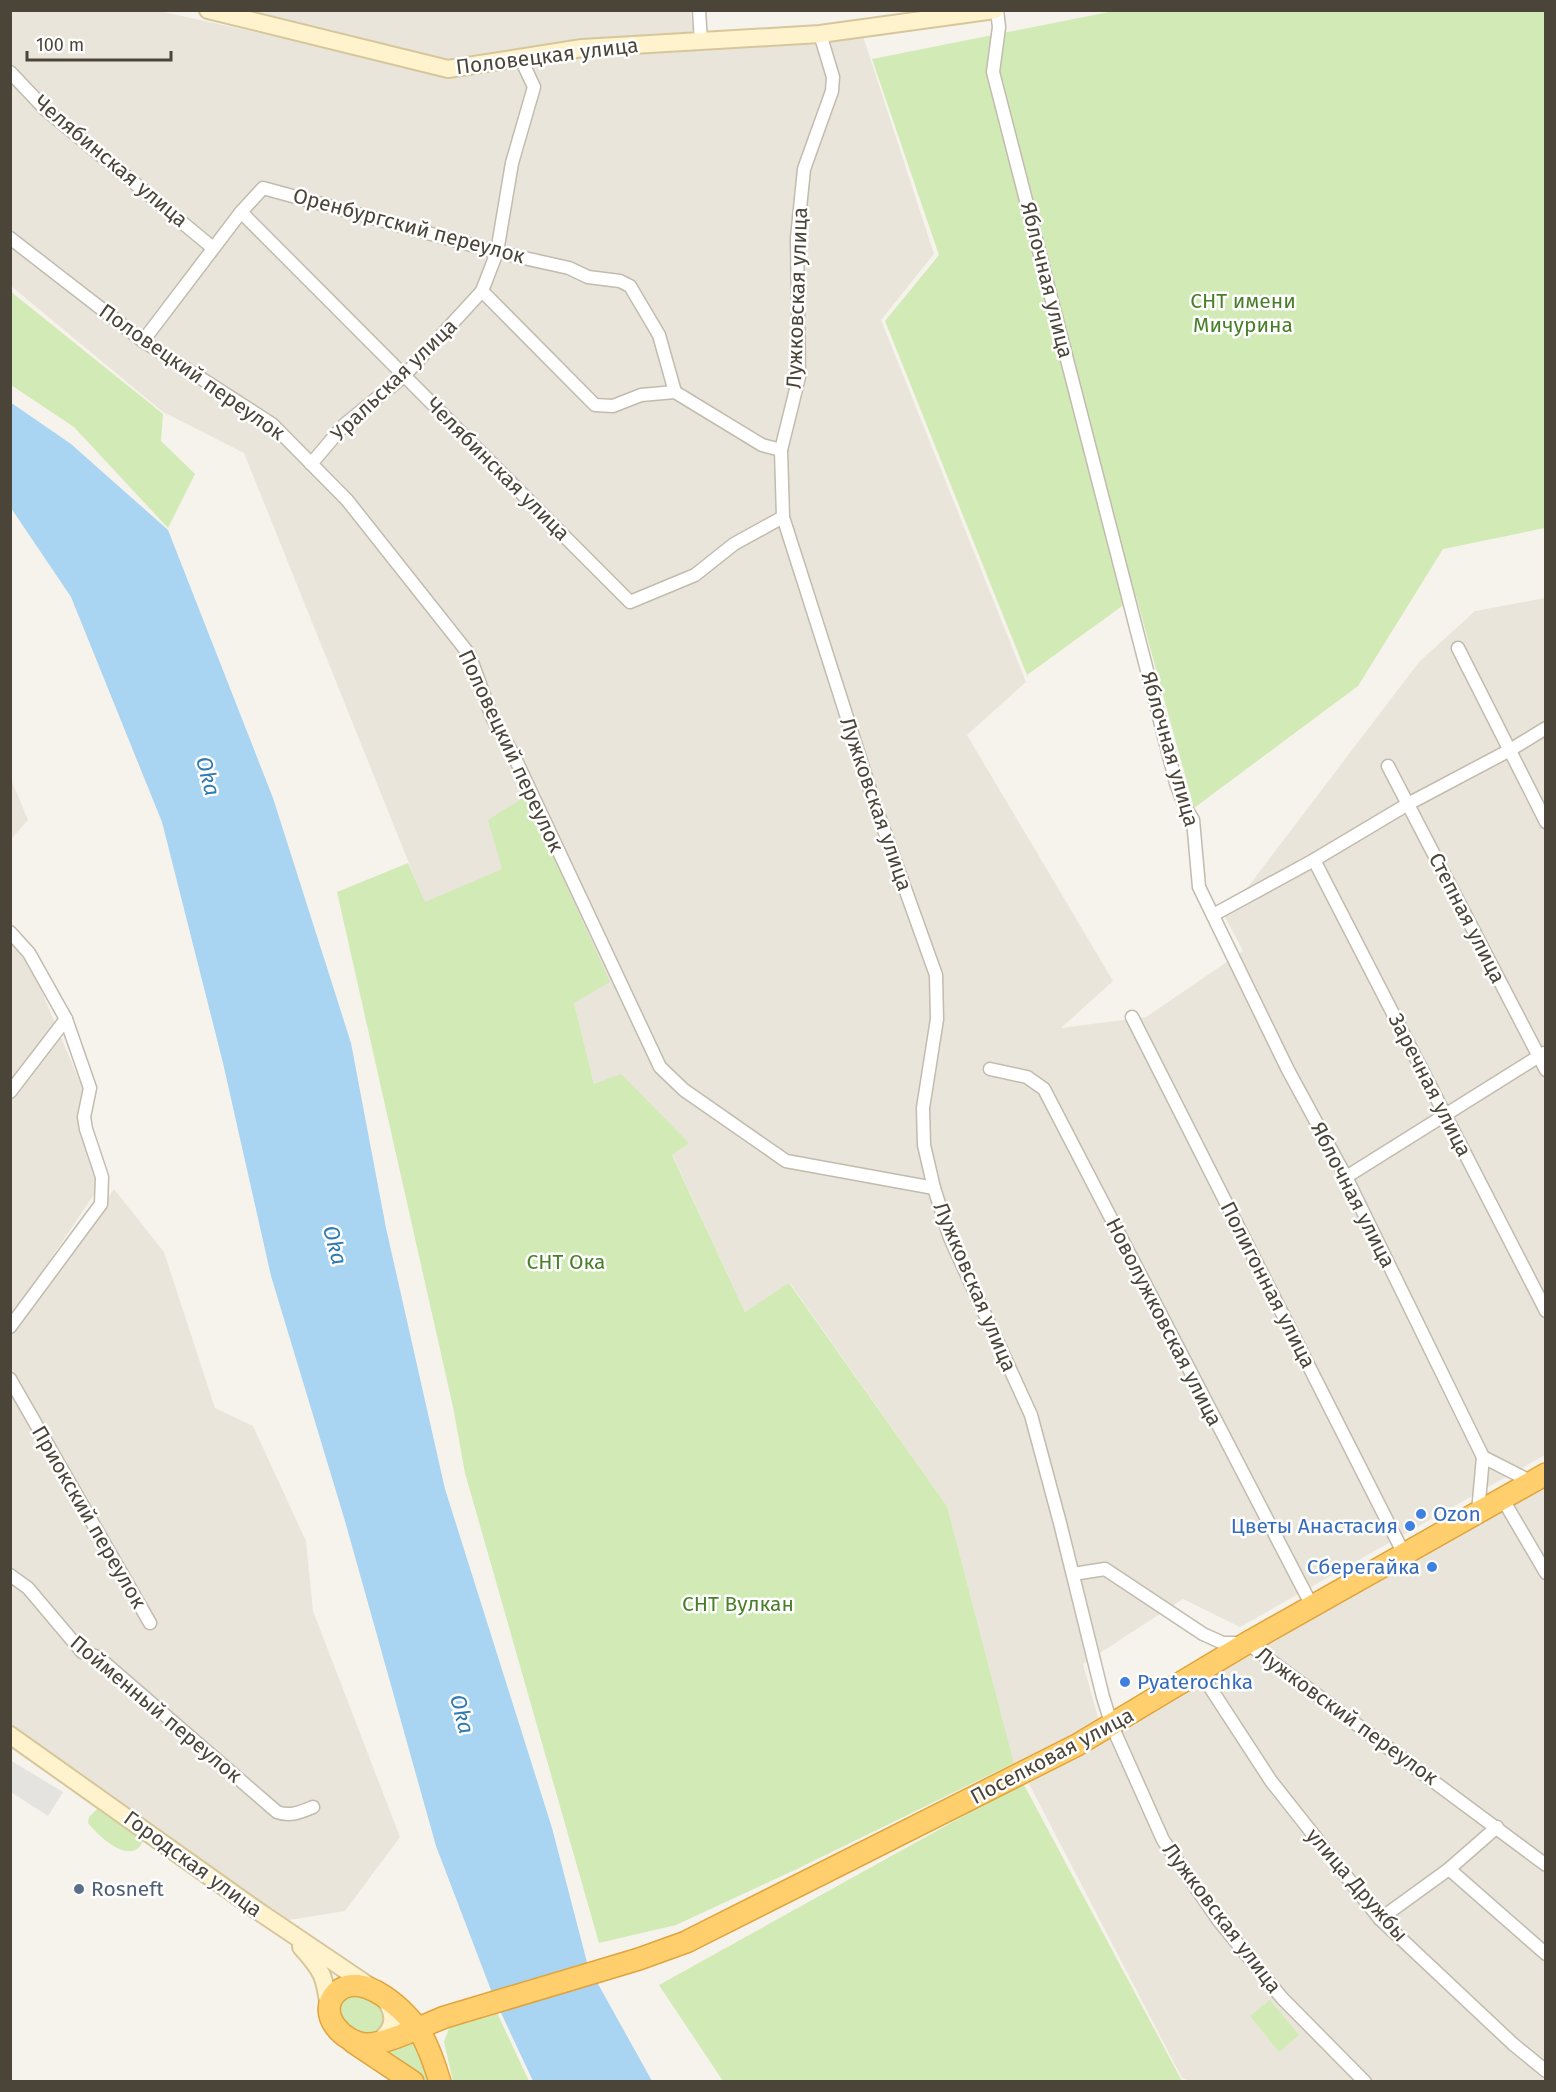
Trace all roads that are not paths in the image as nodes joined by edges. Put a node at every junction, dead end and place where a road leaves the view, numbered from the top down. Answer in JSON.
{"nodes":[{"id":1,"x":208,"y":10,"type":"edge"},
{"id":2,"x":699,"y":10,"type":"edge"},
{"id":3,"x":996,"y":10,"type":"edge"},
{"id":4,"x":820,"y":34,"type":"junction"},
{"id":5,"x":701,"y":42,"type":"junction"},
{"id":6,"x":520,"y":57,"type":"junction"},
{"id":7,"x":10,"y":72,"type":"edge"},
{"id":8,"x":241,"y":212,"type":"junction"},
{"id":9,"x":10,"y":238,"type":"edge"},
{"id":10,"x":213,"y":248,"type":"junction"},
{"id":11,"x":497,"y":252,"type":"junction"},
{"id":12,"x":482,"y":291,"type":"junction"},
{"id":13,"x":143,"y":340,"type":"junction"},
{"id":14,"x":404,"y":376,"type":"junction"},
{"id":15,"x":675,"y":393,"type":"junction"},
{"id":16,"x":781,"y":450,"type":"junction"},
{"id":17,"x":311,"y":464,"type":"junction"},
{"id":18,"x":783,"y":517,"type":"junction"},
{"id":19,"x":1458,"y":648,"type":"dead end"},
{"id":20,"x":1545,"y":728,"type":"edge"},
{"id":21,"x":1510,"y":750,"type":"junction"},
{"id":22,"x":1388,"y":766,"type":"dead end"},
{"id":23,"x":1408,"y":804,"type":"junction"},
{"id":24,"x":1545,"y":822,"type":"edge"},
{"id":25,"x":1314,"y":860,"type":"junction"},
{"id":26,"x":1213,"y":915,"type":"junction"},
{"id":27,"x":10,"y":932,"type":"edge"},
{"id":28,"x":1132,"y":1017,"type":"dead end"},
{"id":29,"x":66,"y":1019,"type":"junction"},
{"id":30,"x":1542,"y":1055,"type":"edge"},
{"id":31,"x":990,"y":1069,"type":"dead end"},
{"id":32,"x":1545,"y":1070,"type":"edge"},
{"id":33,"x":10,"y":1092,"type":"edge"},
{"id":34,"x":1445,"y":1115,"type":"junction"},
{"id":35,"x":1346,"y":1177,"type":"junction"},
{"id":36,"x":934,"y":1188,"type":"junction"},
{"id":37,"x":1545,"y":1311,"type":"edge"},
{"id":38,"x":10,"y":1327,"type":"edge"},
{"id":39,"x":10,"y":1378,"type":"edge"},
{"id":40,"x":1483,"y":1457,"type":"junction"},
{"id":41,"x":1539,"y":1478,"type":"edge"},
{"id":42,"x":1502,"y":1498,"type":"junction"},
{"id":43,"x":1478,"y":1512,"type":"junction"},
{"id":44,"x":1404,"y":1554,"type":"junction"},
{"id":45,"x":1545,"y":1573,"type":"edge"},
{"id":46,"x":1073,"y":1574,"type":"junction"},
{"id":47,"x":10,"y":1575,"type":"edge"},
{"id":48,"x":1312,"y":1606,"type":"junction"},
{"id":49,"x":150,"y":1623,"type":"dead end"},
{"id":50,"x":1247,"y":1643,"type":"junction"},
{"id":51,"x":1200,"y":1672,"type":"junction"},
{"id":52,"x":1112,"y":1726,"type":"junction"},
{"id":53,"x":10,"y":1735,"type":"edge"},
{"id":54,"x":314,"y":1807,"type":"dead end"},
{"id":55,"x":1497,"y":1827,"type":"junction"},
{"id":56,"x":1545,"y":1865,"type":"edge"},
{"id":57,"x":1449,"y":1869,"type":"junction"},
{"id":58,"x":1380,"y":1919,"type":"junction"},
{"id":59,"x":287,"y":1931,"type":"junction"},
{"id":60,"x":1545,"y":1954,"type":"edge"},
{"id":61,"x":378,"y":1992,"type":"junction"},
{"id":62,"x":396,"y":2005,"type":"junction"},
{"id":63,"x":329,"y":2013,"type":"junction"},
{"id":64,"x":448,"y":2016,"type":"junction"},
{"id":65,"x":417,"y":2027,"type":"junction"},
{"id":66,"x":350,"y":2040,"type":"junction"},
{"id":67,"x":376,"y":2043,"type":"junction"},
{"id":68,"x":1545,"y":2071,"type":"edge"},
{"id":69,"x":439,"y":2076,"type":"edge"},
{"id":70,"x":413,"y":2082,"type":"edge"},
{"id":71,"x":1365,"y":2082,"type":"edge"}],
"edges":[{"from":1,"to":6,"type":"street","name":"Половецкая улица"},
{"from":2,"to":5,"type":"street"},
{"from":3,"to":4,"type":"street","name":"Половецкая улица"},
{"from":3,"to":26,"type":"street","name":"Яблочная улица"},
{"from":4,"to":5,"type":"street","name":"Половецкая улица"},
{"from":4,"to":16,"type":"street","name":"Лужковская улица"},
{"from":5,"to":6,"type":"street","name":"Половецкая улица"},
{"from":6,"to":11,"type":"street","name":"Уральская улица"},
{"from":7,"to":10,"type":"street","name":"Челябинская улица"},
{"from":8,"to":10,"type":"street","name":"Оренбургский переулок"},
{"from":8,"to":11,"type":"street","name":"Оренбургский переулок"},
{"from":8,"to":14,"type":"street","name":"Челябинская улица"},
{"from":9,"to":13,"type":"street","name":"Половецкий переулок"},
{"from":10,"to":13,"type":"street","name":"Оренбургский переулок"},
{"from":11,"to":12,"type":"street","name":"Уральская улица"},
{"from":11,"to":15,"type":"street","name":"Оренбургский переулок"},
{"from":12,"to":14,"type":"street","name":"Уральская улица"},
{"from":12,"to":15,"type":"street"},
{"from":13,"to":17,"type":"street","name":"Половецкий переулок"},
{"from":14,"to":17,"type":"street","name":"Уральская улица"},
{"from":14,"to":18,"type":"street","name":"Челябинская улица"},
{"from":15,"to":16,"type":"street"},
{"from":16,"to":18,"type":"street","name":"Лужковская улица"},
{"from":17,"to":36,"type":"street","name":"Половецкий переулок"},
{"from":18,"to":36,"type":"street","name":"Лужковская улица"},
{"from":19,"to":21,"type":"street"},
{"from":20,"to":21,"type":"street"},
{"from":21,"to":23,"type":"street"},
{"from":21,"to":24,"type":"street"},
{"from":22,"to":23,"type":"street","name":"Степная улица"},
{"from":23,"to":25,"type":"street"},
{"from":23,"to":30,"type":"street","name":"Степная улица"},
{"from":25,"to":26,"type":"street"},
{"from":25,"to":34,"type":"street","name":"Заречная улица"},
{"from":26,"to":35,"type":"street","name":"Яблочная улица"},
{"from":27,"to":29,"type":"street"},
{"from":28,"to":44,"type":"street","name":"Полигонная улица"},
{"from":29,"to":33,"type":"street"},
{"from":29,"to":38,"type":"street"},
{"from":30,"to":32,"type":"street","name":"Степная улица"},
{"from":30,"to":34,"type":"street"},
{"from":31,"to":48,"type":"street","name":"Новолужковская улица"},
{"from":34,"to":35,"type":"street"},
{"from":34,"to":37,"type":"street","name":"Заречная улица"},
{"from":35,"to":40,"type":"street","name":"Яблочная улица"},
{"from":36,"to":46,"type":"street","name":"Лужковская улица"},
{"from":39,"to":49,"type":"street","name":"Приокский переулок"},
{"from":40,"to":41,"type":"street"},
{"from":40,"to":43,"type":"street"},
{"from":41,"to":42,"type":"highway","name":"Поселковая улица"},
{"from":42,"to":43,"type":"highway","name":"Поселковая улица"},
{"from":42,"to":45,"type":"street"},
{"from":43,"to":44,"type":"highway","name":"Поселковая улица"},
{"from":44,"to":48,"type":"highway","name":"Поселковая улица"},
{"from":46,"to":50,"type":"street","name":"Лужковский переулок"},
{"from":46,"to":52,"type":"street","name":"Лужковская улица"},
{"from":47,"to":54,"type":"street","name":"Пойменный переулок"},
{"from":48,"to":50,"type":"highway","name":"Поселковая улица"},
{"from":50,"to":51,"type":"highway","name":"Поселковая улица"},
{"from":50,"to":55,"type":"street","name":"Лужковский переулок"},
{"from":51,"to":52,"type":"highway","name":"Поселковая улица"},
{"from":51,"to":58,"type":"street","name":"улица Дружбы"},
{"from":52,"to":64,"type":"highway","name":"Поселковая улица"},
{"from":52,"to":71,"type":"street","name":"Лужковская улица"},
{"from":53,"to":59,"type":"street","name":"Городская улица"},
{"from":55,"to":56,"type":"street","name":"Лужковский переулок"},
{"from":55,"to":57,"type":"street"},
{"from":57,"to":58,"type":"street"},
{"from":57,"to":60,"type":"street"},
{"from":58,"to":68,"type":"street","name":"улица Дружбы"},
{"from":59,"to":61,"type":"street","name":"Городская улица"},
{"from":59,"to":63,"type":"street"},
{"from":61,"to":62,"type":"highway"},
{"from":61,"to":63,"type":"highway"},
{"from":61,"to":67,"type":"street"},
{"from":62,"to":64,"type":"highway"},
{"from":62,"to":65,"type":"highway"},
{"from":63,"to":66,"type":"highway"},
{"from":64,"to":65,"type":"highway","name":"Поселковая улица"},
{"from":64,"to":69,"type":"highway"},
{"from":65,"to":67,"type":"highway","name":"Поселковая улица"},
{"from":65,"to":69,"type":"highway"},
{"from":66,"to":67,"type":"highway"},
{"from":66,"to":70,"type":"highway"}]}
